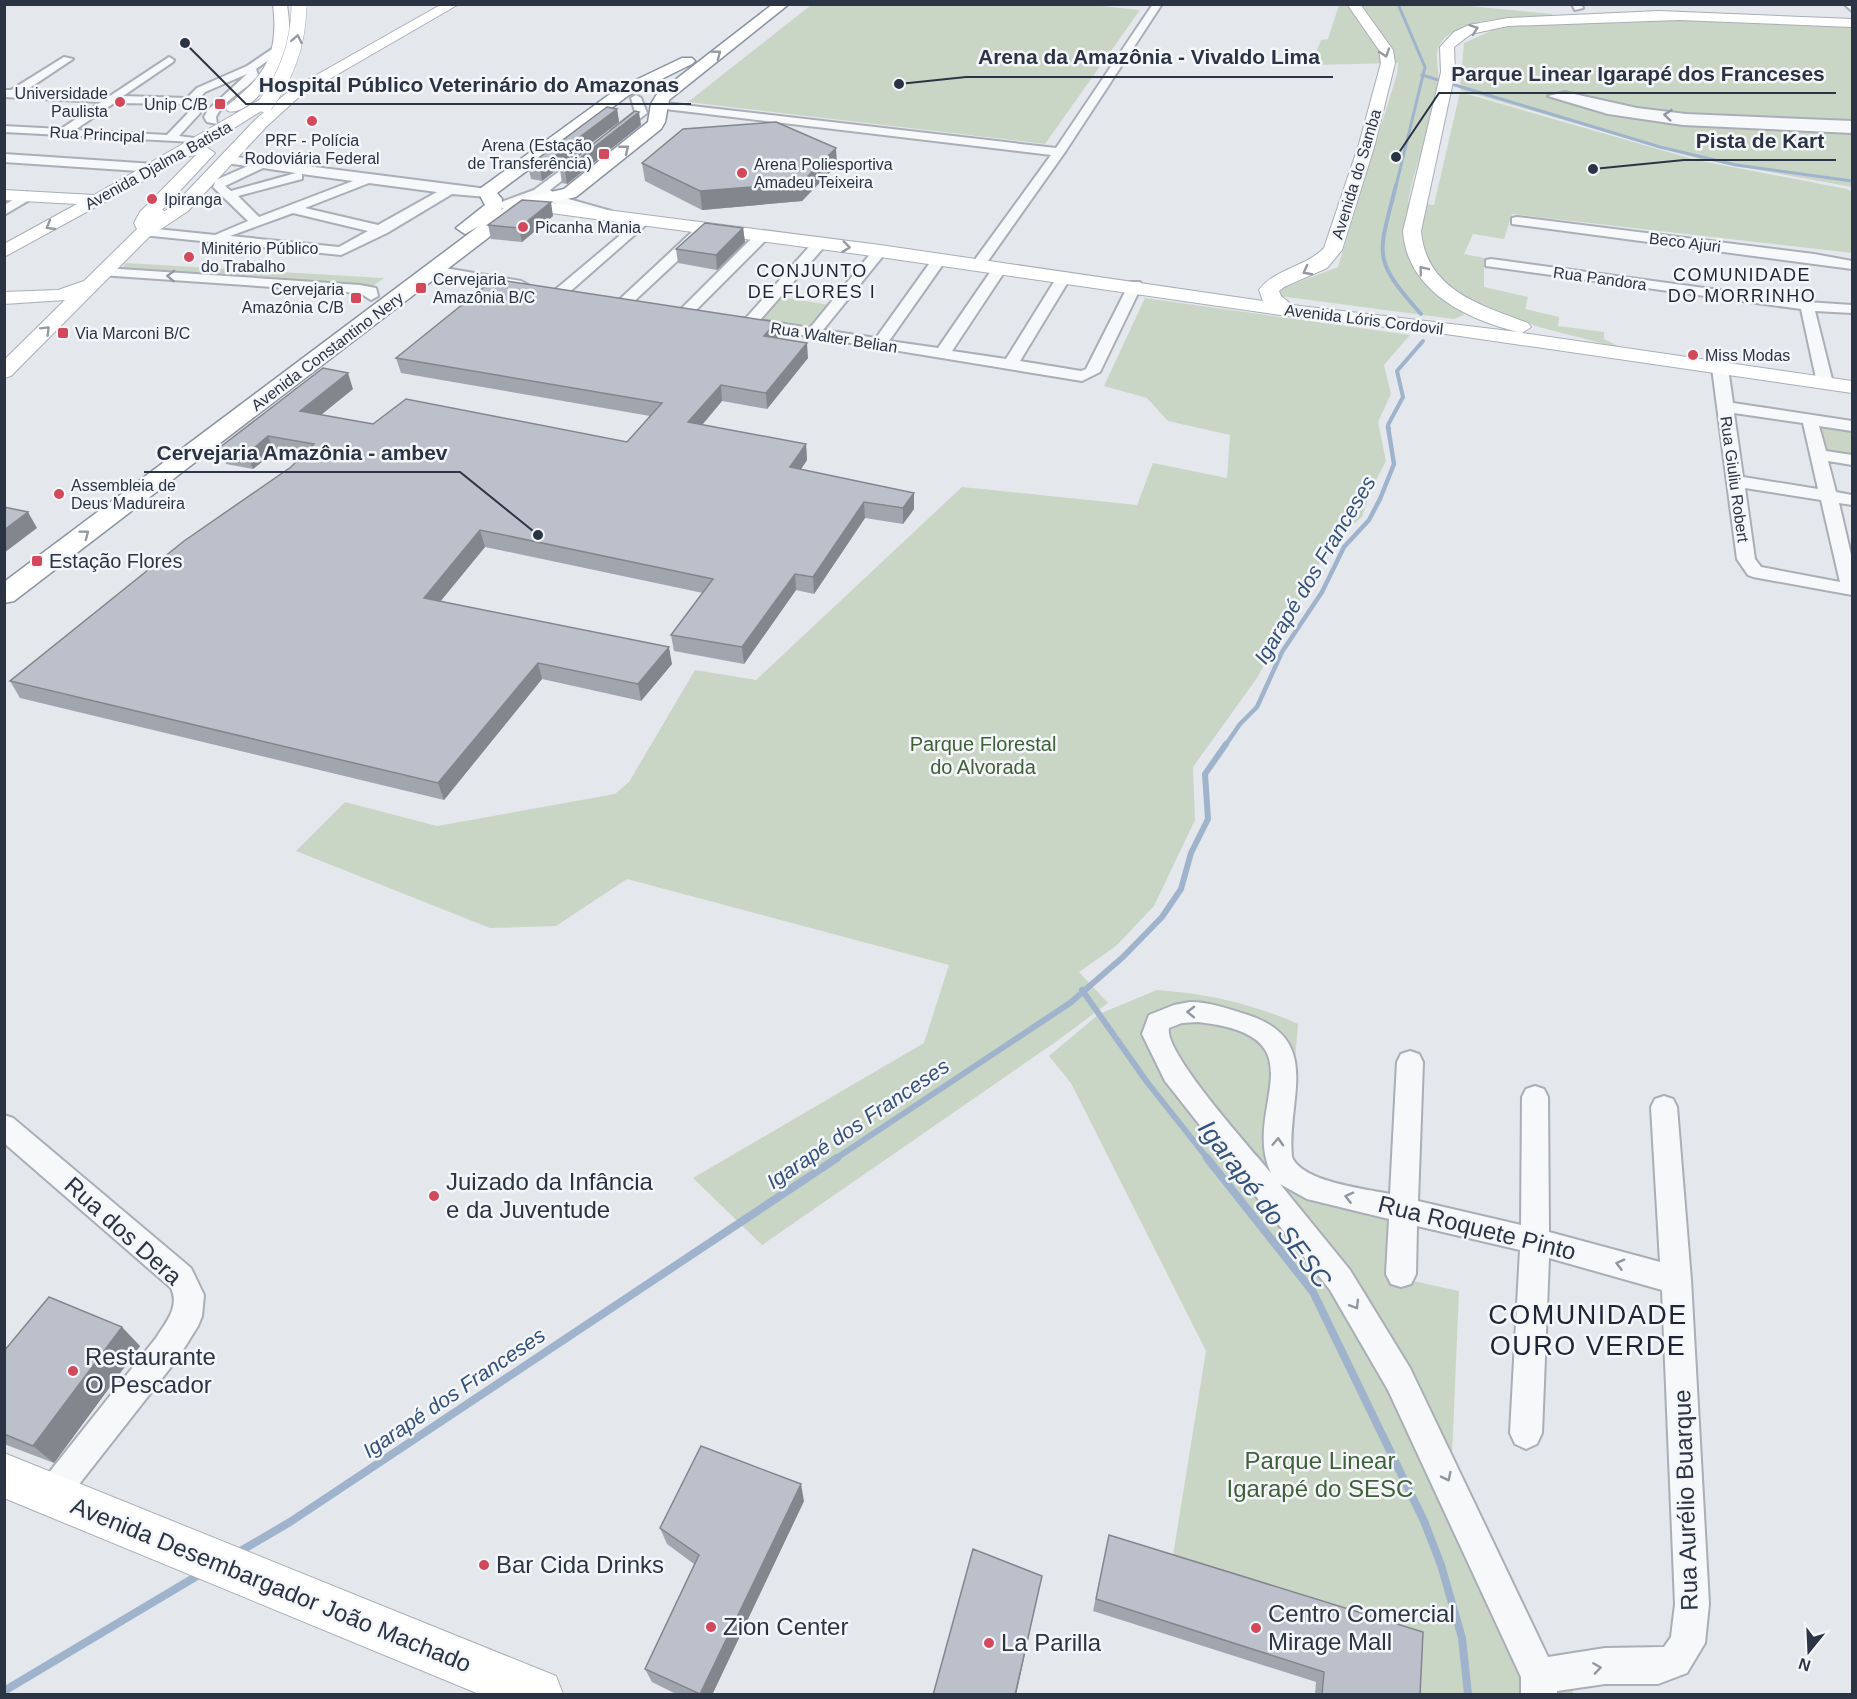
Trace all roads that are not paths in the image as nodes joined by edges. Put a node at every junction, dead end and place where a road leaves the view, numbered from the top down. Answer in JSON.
{"nodes":[{"id":1,"x":280,"y":4,"type":"edge"},
{"id":2,"x":437,"y":4,"type":"edge"},
{"id":3,"x":453,"y":4,"type":"edge"},
{"id":4,"x":763,"y":4,"type":"edge"},
{"id":5,"x":782,"y":4,"type":"edge"},
{"id":6,"x":1158,"y":4,"type":"edge"},
{"id":7,"x":1353,"y":4,"type":"edge"},
{"id":8,"x":1848,"y":4,"type":"edge"},
{"id":9,"x":299,"y":6,"type":"edge"},
{"id":10,"x":1577,"y":6,"type":"edge"},
{"id":11,"x":1521,"y":7,"type":"dead end"},
{"id":12,"x":1852,"y":9,"type":"edge"},
{"id":13,"x":1554,"y":12,"type":"edge"},
{"id":14,"x":1678,"y":16,"type":"junction"},
{"id":15,"x":1852,"y":23,"type":"edge"},
{"id":16,"x":282,"y":47,"type":"junction"},
{"id":17,"x":68,"y":59,"type":"dead end"},
{"id":18,"x":169,"y":60,"type":"dead end"},
{"id":19,"x":684,"y":63,"type":"junction"},
{"id":20,"x":251,"y":68,"type":"junction"},
{"id":21,"x":7,"y":96,"type":"edge"},
{"id":22,"x":636,"y":98,"type":"junction"},
{"id":23,"x":109,"y":100,"type":"junction"},
{"id":24,"x":191,"y":105,"type":"junction"},
{"id":25,"x":657,"y":105,"type":"junction"},
{"id":26,"x":213,"y":122,"type":"junction"},
{"id":27,"x":1710,"y":122,"type":"junction"},
{"id":28,"x":1852,"y":124,"type":"edge"},
{"id":29,"x":1808,"y":126,"type":"junction"},
{"id":30,"x":4,"y":129,"type":"edge"},
{"id":31,"x":1852,"y":130,"type":"edge"},
{"id":32,"x":64,"y":132,"type":"junction"},
{"id":33,"x":171,"y":138,"type":"junction"},
{"id":34,"x":188,"y":146,"type":"junction"},
{"id":35,"x":1059,"y":152,"type":"junction"},
{"id":36,"x":6,"y":161,"type":"edge"},
{"id":37,"x":226,"y":163,"type":"junction"},
{"id":38,"x":257,"y":167,"type":"junction"},
{"id":39,"x":138,"y":169,"type":"junction"},
{"id":40,"x":308,"y":175,"type":"junction"},
{"id":41,"x":363,"y":182,"type":"junction"},
{"id":42,"x":446,"y":193,"type":"junction"},
{"id":43,"x":548,"y":194,"type":"junction"},
{"id":44,"x":4,"y":195,"type":"edge"},
{"id":45,"x":229,"y":195,"type":"junction"},
{"id":46,"x":27,"y":196,"type":"junction"},
{"id":47,"x":96,"y":200,"type":"junction"},
{"id":48,"x":503,"y":202,"type":"junction"},
{"id":49,"x":292,"y":210,"type":"junction"},
{"id":50,"x":4,"y":211,"type":"edge"},
{"id":51,"x":621,"y":217,"type":"junction"},
{"id":52,"x":643,"y":220,"type":"junction"},
{"id":53,"x":1516,"y":221,"type":"dead end"},
{"id":54,"x":258,"y":223,"type":"junction"},
{"id":55,"x":705,"y":228,"type":"junction"},
{"id":56,"x":382,"y":230,"type":"junction"},
{"id":57,"x":147,"y":232,"type":"junction"},
{"id":58,"x":762,"y":236,"type":"junction"},
{"id":59,"x":214,"y":238,"type":"junction"},
{"id":60,"x":820,"y":243,"type":"junction"},
{"id":61,"x":880,"y":251,"type":"junction"},
{"id":62,"x":4,"y":252,"type":"edge"},
{"id":63,"x":939,"y":260,"type":"junction"},
{"id":64,"x":1491,"y":263,"type":"dead end"},
{"id":65,"x":978,"y":265,"type":"junction"},
{"id":66,"x":1852,"y":265,"type":"edge"},
{"id":67,"x":1000,"y":268,"type":"junction"},
{"id":68,"x":433,"y":270,"type":"junction"},
{"id":69,"x":1064,"y":277,"type":"junction"},
{"id":70,"x":99,"y":278,"type":"junction"},
{"id":71,"x":1134,"y":287,"type":"junction"},
{"id":72,"x":550,"y":290,"type":"junction"},
{"id":73,"x":582,"y":295,"type":"edge"},
{"id":74,"x":371,"y":296,"type":"junction"},
{"id":75,"x":4,"y":298,"type":"edge"},
{"id":76,"x":1279,"y":304,"type":"junction"},
{"id":77,"x":4,"y":305,"type":"edge"},
{"id":78,"x":645,"y":305,"type":"edge"},
{"id":79,"x":1807,"y":306,"type":"junction"},
{"id":80,"x":1852,"y":309,"type":"edge"},
{"id":81,"x":66,"y":311,"type":"junction"},
{"id":82,"x":1465,"y":314,"type":"junction"},
{"id":83,"x":707,"y":316,"type":"edge"},
{"id":84,"x":1395,"y":318,"type":"junction"},
{"id":85,"x":728,"y":319,"type":"edge"},
{"id":86,"x":749,"y":323,"type":"junction"},
{"id":87,"x":1438,"y":327,"type":"junction"},
{"id":88,"x":813,"y":333,"type":"junction"},
{"id":89,"x":879,"y":344,"type":"junction"},
{"id":90,"x":942,"y":354,"type":"junction"},
{"id":91,"x":1629,"y":355,"type":"junction"},
{"id":92,"x":1010,"y":365,"type":"junction"},
{"id":93,"x":1720,"y":369,"type":"junction"},
{"id":94,"x":4,"y":372,"type":"edge"},
{"id":95,"x":1825,"y":383,"type":"junction"},
{"id":96,"x":1852,"y":387,"type":"edge"},
{"id":97,"x":1726,"y":407,"type":"junction"},
{"id":98,"x":1810,"y":420,"type":"junction"},
{"id":99,"x":1852,"y":426,"type":"edge"},
{"id":100,"x":1819,"y":455,"type":"junction"},
{"id":101,"x":1852,"y":460,"type":"edge"},
{"id":102,"x":1735,"y":481,"type":"junction"},
{"id":103,"x":1828,"y":496,"type":"junction"},
{"id":104,"x":1852,"y":500,"type":"edge"},
{"id":105,"x":80,"y":510,"type":"dead end"},
{"id":106,"x":1852,"y":590,"type":"edge"},
{"id":107,"x":4,"y":595,"type":"edge"},
{"id":108,"x":1410,"y":1062,"type":"dead end"},
{"id":109,"x":1535,"y":1097,"type":"dead end"},
{"id":110,"x":1664,"y":1107,"type":"dead end"},
{"id":111,"x":4,"y":1126,"type":"edge"},
{"id":112,"x":1307,"y":1187,"type":"junction"},
{"id":113,"x":1286,"y":1210,"type":"junction"},
{"id":114,"x":1402,"y":1210,"type":"junction"},
{"id":115,"x":1534,"y":1241,"type":"junction"},
{"id":116,"x":1401,"y":1274,"type":"dead end"},
{"id":117,"x":1676,"y":1280,"type":"junction"},
{"id":118,"x":1526,"y":1433,"type":"dead end"},
{"id":119,"x":4,"y":1475,"type":"edge"},
{"id":120,"x":51,"y":1495,"type":"junction"},
{"id":121,"x":1539,"y":1686,"type":"edge"},
{"id":122,"x":538,"y":1695,"type":"edge"}],
"edges":[{"from":1,"to":16,"type":"street"},
{"from":2,"to":34,"type":"street","name":"Avenida Djalma Batista"},
{"from":3,"to":37,"type":"street","name":"Avenida Djalma Batista"},
{"from":4,"to":19,"type":"highway","name":"Avenida Constantino Nery"},
{"from":25,"to":5,"type":"highway","name":"Avenida Constantino Nery","one_way":true},
{"from":6,"to":35,"type":"street"},
{"from":7,"to":76,"type":"street","name":"Avenida do Samba","one_way":true},
{"from":8,"to":12,"type":"street"},
{"from":57,"to":9,"type":"street","one_way":true,"bridge":true},
{"from":10,"to":13,"type":"street"},
{"from":10,"to":14,"type":"street"},
{"from":11,"to":13,"type":"street"},
{"from":13,"to":14,"type":"street"},
{"from":82,"to":13,"type":"street","one_way":true},
{"from":14,"to":15,"type":"street"},
{"from":16,"to":20,"type":"street"},
{"from":16,"to":26,"type":"street"},
{"from":17,"to":21,"type":"street"},
{"from":18,"to":23,"type":"street"},
{"from":19,"to":22,"type":"highway"},
{"from":19,"to":48,"type":"highway","name":"Avenida Constantino Nery"},
{"from":20,"to":24,"type":"street"},
{"from":20,"to":26,"type":"street"},
{"from":21,"to":23,"type":"street"},
{"from":22,"to":43,"type":"street"},
{"from":22,"to":48,"type":"highway"},
{"from":23,"to":24,"type":"street"},
{"from":23,"to":32,"type":"street"},
{"from":24,"to":33,"type":"street"},
{"from":25,"to":35,"type":"street"},
{"from":43,"to":25,"type":"highway","name":"Avenida Constantino Nery","one_way":true},
{"from":26,"to":34,"type":"street"},
{"from":27,"to":27,"type":"street","one_way":true},
{"from":27,"to":29,"type":"street"},
{"from":28,"to":29,"type":"street"},
{"from":29,"to":31,"type":"street"},
{"from":30,"to":32,"type":"street","name":"Rua Principal"},
{"from":32,"to":33,"type":"street","name":"Rua Principal"},
{"from":33,"to":34,"type":"street","name":"Rua Principal"},
{"from":34,"to":39,"type":"street","name":"Avenida Djalma Batista"},
{"from":34,"to":57,"type":"street"},
{"from":35,"to":65,"type":"street"},
{"from":36,"to":39,"type":"street"},
{"from":37,"to":38,"type":"street"},
{"from":37,"to":57,"type":"street","name":"Avenida Djalma Batista"},
{"from":38,"to":40,"type":"street"},
{"from":38,"to":40,"type":"street"},
{"from":38,"to":45,"type":"street"},
{"from":39,"to":47,"type":"street","name":"Avenida Djalma Batista"},
{"from":40,"to":41,"type":"street"},
{"from":40,"to":45,"type":"street"},
{"from":41,"to":42,"type":"street"},
{"from":41,"to":49,"type":"street"},
{"from":42,"to":48,"type":"street"},
{"from":42,"to":56,"type":"street"},
{"from":43,"to":48,"type":"highway","name":"Avenida Constantino Nery"},
{"from":43,"to":51,"type":"street","name":"Avenida Lóris Cordovil"},
{"from":44,"to":46,"type":"street"},
{"from":45,"to":54,"type":"street"},
{"from":46,"to":47,"type":"street"},
{"from":46,"to":50,"type":"street"},
{"from":47,"to":62,"type":"street","name":"Avenida Djalma Batista","one_way":true},
{"from":48,"to":51,"type":"street","name":"Avenida Lóris Cordovil"},
{"from":48,"to":68,"type":"highway","name":"Avenida Constantino Nery"},
{"from":48,"to":74,"type":"highway","name":"Avenida Constantino Nery"},
{"from":49,"to":54,"type":"street"},
{"from":49,"to":56,"type":"street"},
{"from":51,"to":52,"type":"street","name":"Avenida Lóris Cordovil"},
{"from":52,"to":55,"type":"street","name":"Avenida Lóris Cordovil"},
{"from":52,"to":72,"type":"street"},
{"from":53,"to":66,"type":"street","name":"Beco Ajuri"},
{"from":54,"to":59,"type":"street"},
{"from":55,"to":58,"type":"street","name":"Avenida Lóris Cordovil"},
{"from":55,"to":78,"type":"street"},
{"from":56,"to":59,"type":"street"},
{"from":57,"to":59,"type":"street"},
{"from":57,"to":70,"type":"street"},
{"from":58,"to":60,"type":"street","name":"Avenida Lóris Cordovil"},
{"from":58,"to":83,"type":"street"},
{"from":60,"to":61,"type":"street","name":"Avenida Lóris Cordovil","one_way":true},
{"from":60,"to":86,"type":"street"},
{"from":61,"to":63,"type":"street","name":"Avenida Lóris Cordovil"},
{"from":61,"to":88,"type":"street"},
{"from":63,"to":65,"type":"street","name":"Avenida Lóris Cordovil"},
{"from":63,"to":89,"type":"street"},
{"from":64,"to":79,"type":"street","name":"Rua Pandora"},
{"from":65,"to":67,"type":"street","name":"Avenida Lóris Cordovil"},
{"from":67,"to":69,"type":"street","name":"Avenida Lóris Cordovil"},
{"from":67,"to":90,"type":"street"},
{"from":68,"to":72,"type":"street"},
{"from":107,"to":68,"type":"highway","name":"Avenida Constantino Nery","one_way":true},
{"from":69,"to":71,"type":"street","name":"Avenida Lóris Cordovil"},
{"from":69,"to":92,"type":"street"},
{"from":74,"to":70,"type":"street","one_way":true},
{"from":70,"to":75,"type":"street"},
{"from":70,"to":81,"type":"street"},
{"from":71,"to":76,"type":"street","name":"Avenida Lóris Cordovil"},
{"from":71,"to":92,"type":"street","name":"Rua Walter Belian"},
{"from":72,"to":73,"type":"street"},
{"from":74,"to":105,"type":"highway","name":"Avenida Constantino Nery"},
{"from":76,"to":84,"type":"street","name":"Avenida Lóris Cordovil"},
{"from":77,"to":81,"type":"street"},
{"from":79,"to":80,"type":"street","name":"Rua Pandora"},
{"from":79,"to":95,"type":"street"},
{"from":94,"to":81,"type":"street","one_way":true},
{"from":82,"to":84,"type":"street","name":"Avenida Lóris Cordovil"},
{"from":82,"to":87,"type":"street"},
{"from":82,"to":91,"type":"street"},
{"from":84,"to":87,"type":"street","name":"Avenida Lóris Cordovil"},
{"from":85,"to":86,"type":"street","name":"Rua Walter Belian"},
{"from":86,"to":88,"type":"street","name":"Rua Walter Belian"},
{"from":87,"to":91,"type":"street","name":"Avenida Lóris Cordovil"},
{"from":88,"to":89,"type":"street","name":"Rua Walter Belian"},
{"from":89,"to":90,"type":"street","name":"Rua Walter Belian"},
{"from":90,"to":92,"type":"street","name":"Rua Walter Belian"},
{"from":91,"to":93,"type":"street"},
{"from":93,"to":95,"type":"street"},
{"from":93,"to":97,"type":"street","name":"Rua Giuliu Robert"},
{"from":95,"to":96,"type":"street"},
{"from":97,"to":98,"type":"street"},
{"from":97,"to":102,"type":"street","name":"Rua Giuliu Robert"},
{"from":98,"to":99,"type":"street"},
{"from":98,"to":100,"type":"street"},
{"from":100,"to":101,"type":"street"},
{"from":100,"to":103,"type":"street"},
{"from":102,"to":103,"type":"street"},
{"from":102,"to":106,"type":"street","name":"Rua Giuliu Robert"},
{"from":103,"to":104,"type":"street"},
{"from":103,"to":106,"type":"street"},
{"from":108,"to":114,"type":"street"},
{"from":109,"to":115,"type":"street"},
{"from":110,"to":117,"type":"street","name":"Rua Aurélio Buarque"},
{"from":111,"to":120,"type":"street","name":"Rua dos Dera"},
{"from":112,"to":113,"type":"street"},
{"from":112,"to":113,"type":"street","one_way":true},
{"from":114,"to":112,"type":"street","name":"Rua Roquete Pinto","one_way":true},
{"from":113,"to":121,"type":"street","one_way":true},
{"from":114,"to":115,"type":"street","name":"Rua Roquete Pinto"},
{"from":114,"to":116,"type":"street"},
{"from":117,"to":115,"type":"street","name":"Rua Roquete Pinto","one_way":true},
{"from":115,"to":118,"type":"street"},
{"from":121,"to":117,"type":"street","name":"Rua Aurélio Buarque","one_way":true},
{"from":119,"to":120,"type":"street","name":"Avenida Desembargador João Machado"},
{"from":120,"to":122,"type":"street","name":"Avenida Desembargador João Machado"}]}
